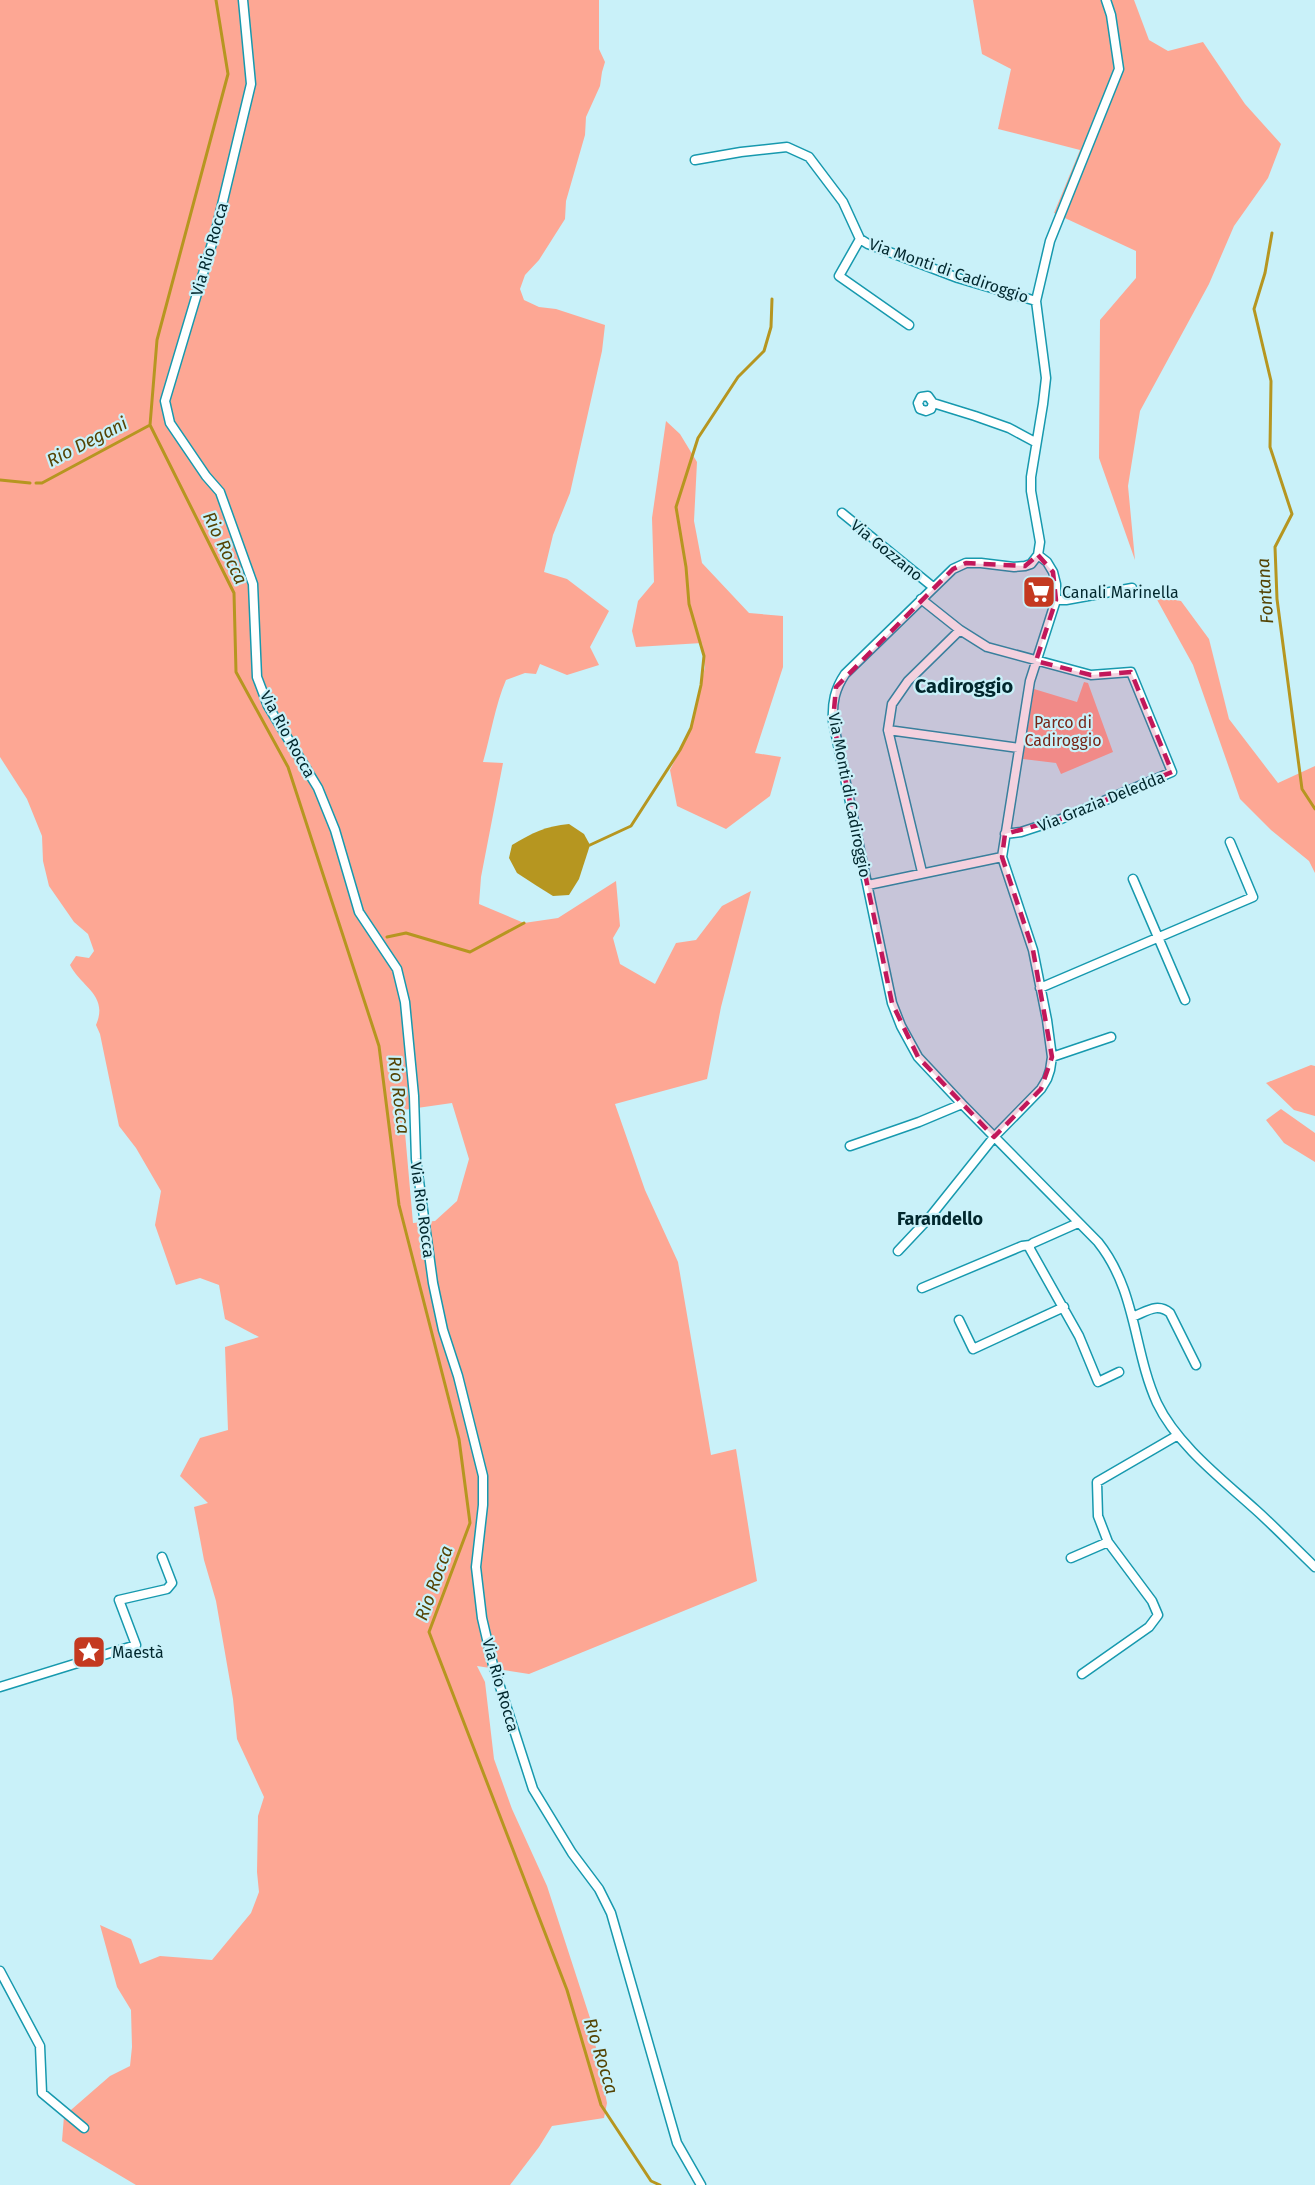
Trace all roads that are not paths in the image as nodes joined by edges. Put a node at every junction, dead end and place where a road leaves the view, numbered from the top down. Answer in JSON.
{"nodes":[{"id":1,"x":243,"y":0,"type":"edge"},
{"id":2,"x":1106,"y":0,"type":"edge"},
{"id":3,"x":695,"y":160,"type":"dead end"},
{"id":4,"x":860,"y":239,"type":"junction"},
{"id":5,"x":1036,"y":301,"type":"junction"},
{"id":6,"x":909,"y":325,"type":"dead end"},
{"id":7,"x":933,"y":404,"type":"dead end"},
{"id":8,"x":1035,"y":442,"type":"junction"},
{"id":9,"x":842,"y":513,"type":"dead end"},
{"id":10,"x":1038,"y":555,"type":"junction"},
{"id":11,"x":933,"y":587,"type":"junction"},
{"id":12,"x":1132,"y":588,"type":"dead end"},
{"id":13,"x":921,"y":599,"type":"junction"},
{"id":14,"x":1056,"y":600,"type":"junction"},
{"id":15,"x":960,"y":630,"type":"junction"},
{"id":16,"x":1036,"y":661,"type":"junction"},
{"id":17,"x":888,"y":730,"type":"junction"},
{"id":18,"x":1019,"y":748,"type":"junction"},
{"id":19,"x":1005,"y":834,"type":"junction"},
{"id":20,"x":1230,"y":842,"type":"dead end"},
{"id":21,"x":1002,"y":856,"type":"junction"},
{"id":22,"x":922,"y":872,"type":"junction"},
{"id":23,"x":1133,"y":879,"type":"dead end"},
{"id":24,"x":868,"y":885,"type":"junction"},
{"id":25,"x":1159,"y":937,"type":"junction"},
{"id":26,"x":1040,"y":988,"type":"junction"},
{"id":27,"x":1185,"y":1000,"type":"dead end"},
{"id":28,"x":1111,"y":1037,"type":"dead end"},
{"id":29,"x":1052,"y":1057,"type":"junction"},
{"id":30,"x":962,"y":1104,"type":"junction"},
{"id":31,"x":994,"y":1137,"type":"junction"},
{"id":32,"x":850,"y":1146,"type":"dead end"},
{"id":33,"x":1078,"y":1222,"type":"junction"},
{"id":34,"x":1030,"y":1245,"type":"junction"},
{"id":35,"x":898,"y":1251,"type":"dead end"},
{"id":36,"x":922,"y":1288,"type":"dead end"},
{"id":37,"x":1064,"y":1307,"type":"junction"},
{"id":38,"x":1132,"y":1317,"type":"junction"},
{"id":39,"x":959,"y":1320,"type":"dead end"},
{"id":40,"x":1196,"y":1365,"type":"dead end"},
{"id":41,"x":1119,"y":1372,"type":"dead end"},
{"id":42,"x":1178,"y":1435,"type":"junction"},
{"id":43,"x":1108,"y":1542,"type":"junction"},
{"id":44,"x":162,"y":1557,"type":"dead end"},
{"id":45,"x":1071,"y":1558,"type":"dead end"},
{"id":46,"x":1315,"y":1567,"type":"edge"},
{"id":47,"x":1082,"y":1674,"type":"dead end"},
{"id":48,"x":0,"y":1687,"type":"edge"},
{"id":49,"x":0,"y":1971,"type":"edge"},
{"id":50,"x":84,"y":2128,"type":"dead end"},
{"id":51,"x":701,"y":2185,"type":"edge"}],
"edges":[{"from":1,"to":51,"type":"street","name":"Via Rio Rocca"},
{"from":2,"to":5,"type":"street","name":"Via Monti di Cadiroggio"},
{"from":3,"to":4,"type":"street","name":"Via Monti di Cadiroggio"},
{"from":4,"to":5,"type":"street","name":"Via Monti di Cadiroggio"},
{"from":4,"to":6,"type":"street"},
{"from":5,"to":8,"type":"street","name":"Via Monti di Cadiroggio"},
{"from":7,"to":8,"type":"street"},
{"from":8,"to":10,"type":"street","name":"Via Monti di Cadiroggio"},
{"from":9,"to":11,"type":"street","name":"Via Gozzano"},
{"from":10,"to":11,"type":"street","name":"Via Monti di Cadiroggio"},
{"from":10,"to":14,"type":"street"},
{"from":11,"to":13,"type":"street","name":"Via Monti di Cadiroggio"},
{"from":12,"to":14,"type":"street"},
{"from":13,"to":15,"type":"street"},
{"from":13,"to":24,"type":"street","name":"Via Monti di Cadiroggio"},
{"from":14,"to":16,"type":"street"},
{"from":15,"to":16,"type":"street"},
{"from":15,"to":17,"type":"street"},
{"from":16,"to":18,"type":"street"},
{"from":16,"to":19,"type":"street","name":"Via Grazia Deledda"},
{"from":17,"to":18,"type":"street"},
{"from":17,"to":22,"type":"street"},
{"from":18,"to":19,"type":"street"},
{"from":19,"to":21,"type":"street"},
{"from":20,"to":25,"type":"street"},
{"from":21,"to":22,"type":"street"},
{"from":21,"to":26,"type":"street"},
{"from":22,"to":24,"type":"street"},
{"from":23,"to":25,"type":"street"},
{"from":24,"to":30,"type":"street","name":"Via Monti di Cadiroggio"},
{"from":25,"to":26,"type":"street"},
{"from":25,"to":27,"type":"street"},
{"from":26,"to":29,"type":"street"},
{"from":28,"to":29,"type":"street"},
{"from":29,"to":31,"type":"street"},
{"from":30,"to":31,"type":"street","name":"Via Monti di Cadiroggio"},
{"from":30,"to":32,"type":"street"},
{"from":31,"to":33,"type":"street","name":"Via Monti di Cadiroggio"},
{"from":31,"to":35,"type":"street"},
{"from":33,"to":34,"type":"street"},
{"from":33,"to":38,"type":"street","name":"Via Monti di Cadiroggio"},
{"from":34,"to":36,"type":"street"},
{"from":34,"to":37,"type":"street"},
{"from":37,"to":39,"type":"street"},
{"from":37,"to":41,"type":"street"},
{"from":38,"to":40,"type":"street"},
{"from":38,"to":42,"type":"street","name":"Via Monti di Cadiroggio"},
{"from":42,"to":43,"type":"street"},
{"from":42,"to":46,"type":"street","name":"Via Monti di Cadiroggio"},
{"from":43,"to":45,"type":"street"},
{"from":43,"to":47,"type":"street"},
{"from":44,"to":48,"type":"street"},
{"from":49,"to":50,"type":"street"}]}
